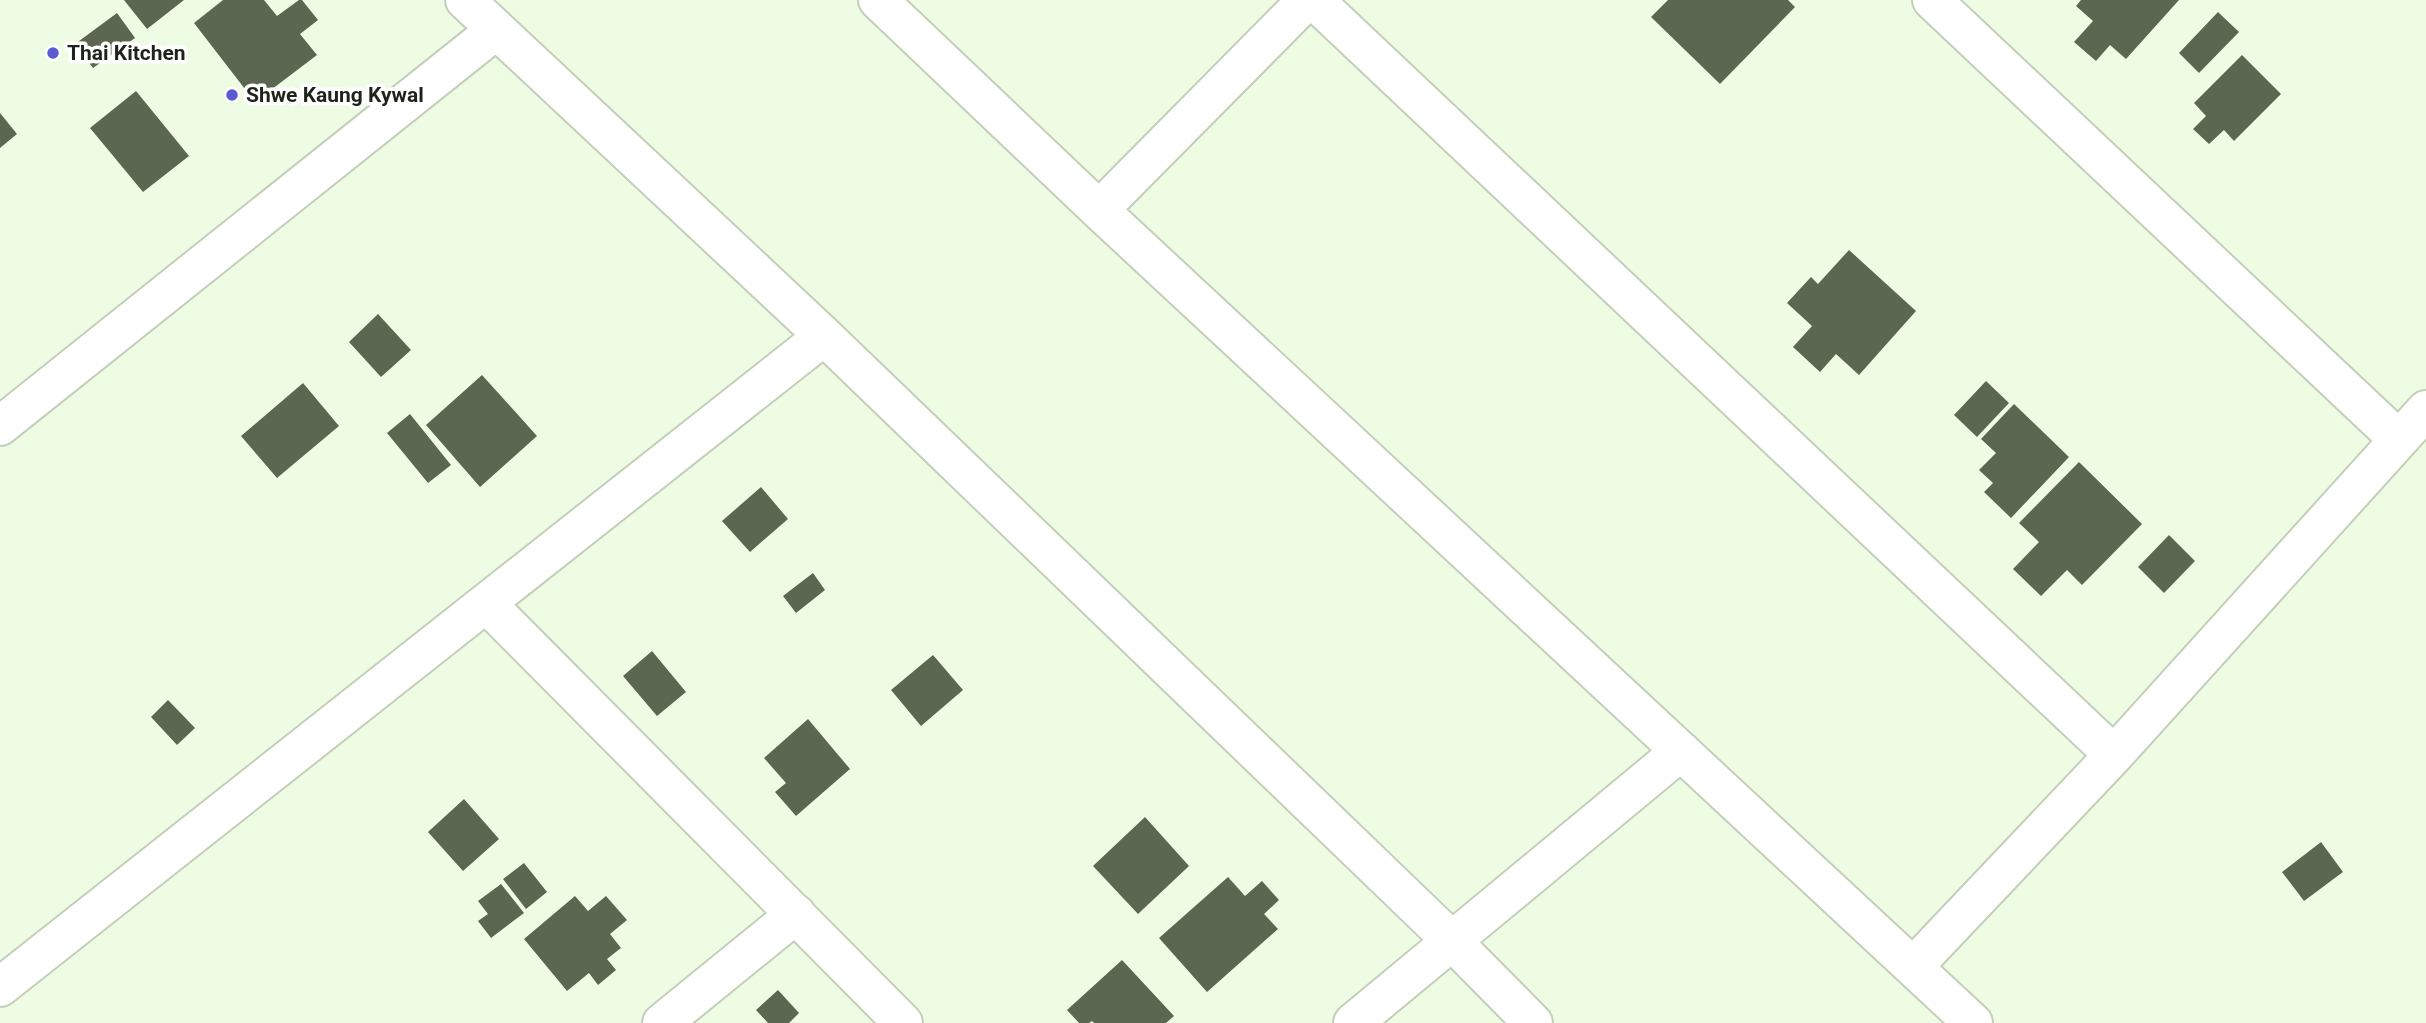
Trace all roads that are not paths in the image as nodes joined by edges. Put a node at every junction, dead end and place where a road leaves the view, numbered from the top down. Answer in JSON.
{"nodes":[{"id":1,"x":465,"y":0,"type":"edge"},
{"id":2,"x":878,"y":0,"type":"edge"},
{"id":3,"x":1307,"y":0,"type":"edge"},
{"id":4,"x":1314,"y":0,"type":"edge"},
{"id":5,"x":1932,"y":0,"type":"edge"},
{"id":6,"x":496,"y":30,"type":"junction"},
{"id":7,"x":1099,"y":210,"type":"junction"},
{"id":8,"x":824,"y":336,"type":"junction"},
{"id":9,"x":2426,"y":410,"type":"edge"},
{"id":10,"x":0,"y":426,"type":"edge"},
{"id":11,"x":2398,"y":439,"type":"junction"},
{"id":12,"x":486,"y":603,"type":"junction"},
{"id":13,"x":1681,"y":751,"type":"junction"},
{"id":14,"x":2114,"y":755,"type":"junction"},
{"id":15,"x":796,"y":914,"type":"junction"},
{"id":16,"x":1451,"y":940,"type":"junction"},
{"id":17,"x":1913,"y":967,"type":"junction"},
{"id":18,"x":0,"y":988,"type":"edge"},
{"id":19,"x":662,"y":1023,"type":"edge"},
{"id":20,"x":903,"y":1023,"type":"edge"},
{"id":21,"x":1353,"y":1023,"type":"edge"},
{"id":22,"x":1534,"y":1023,"type":"edge"},
{"id":23,"x":1973,"y":1023,"type":"edge"}],
"edges":[{"from":1,"to":6,"type":"street"},
{"from":2,"to":7,"type":"street"},
{"from":3,"to":7,"type":"street"},
{"from":4,"to":14,"type":"street"},
{"from":5,"to":11,"type":"street"},
{"from":6,"to":8,"type":"street"},
{"from":6,"to":10,"type":"street"},
{"from":7,"to":13,"type":"street"},
{"from":8,"to":12,"type":"street"},
{"from":8,"to":16,"type":"street"},
{"from":9,"to":11,"type":"street"},
{"from":11,"to":14,"type":"street"},
{"from":12,"to":15,"type":"street"},
{"from":12,"to":18,"type":"street"},
{"from":13,"to":16,"type":"street"},
{"from":13,"to":17,"type":"street"},
{"from":14,"to":17,"type":"street"},
{"from":15,"to":19,"type":"street"},
{"from":15,"to":20,"type":"street"},
{"from":16,"to":21,"type":"street"},
{"from":16,"to":22,"type":"street"},
{"from":17,"to":23,"type":"street"}]}
